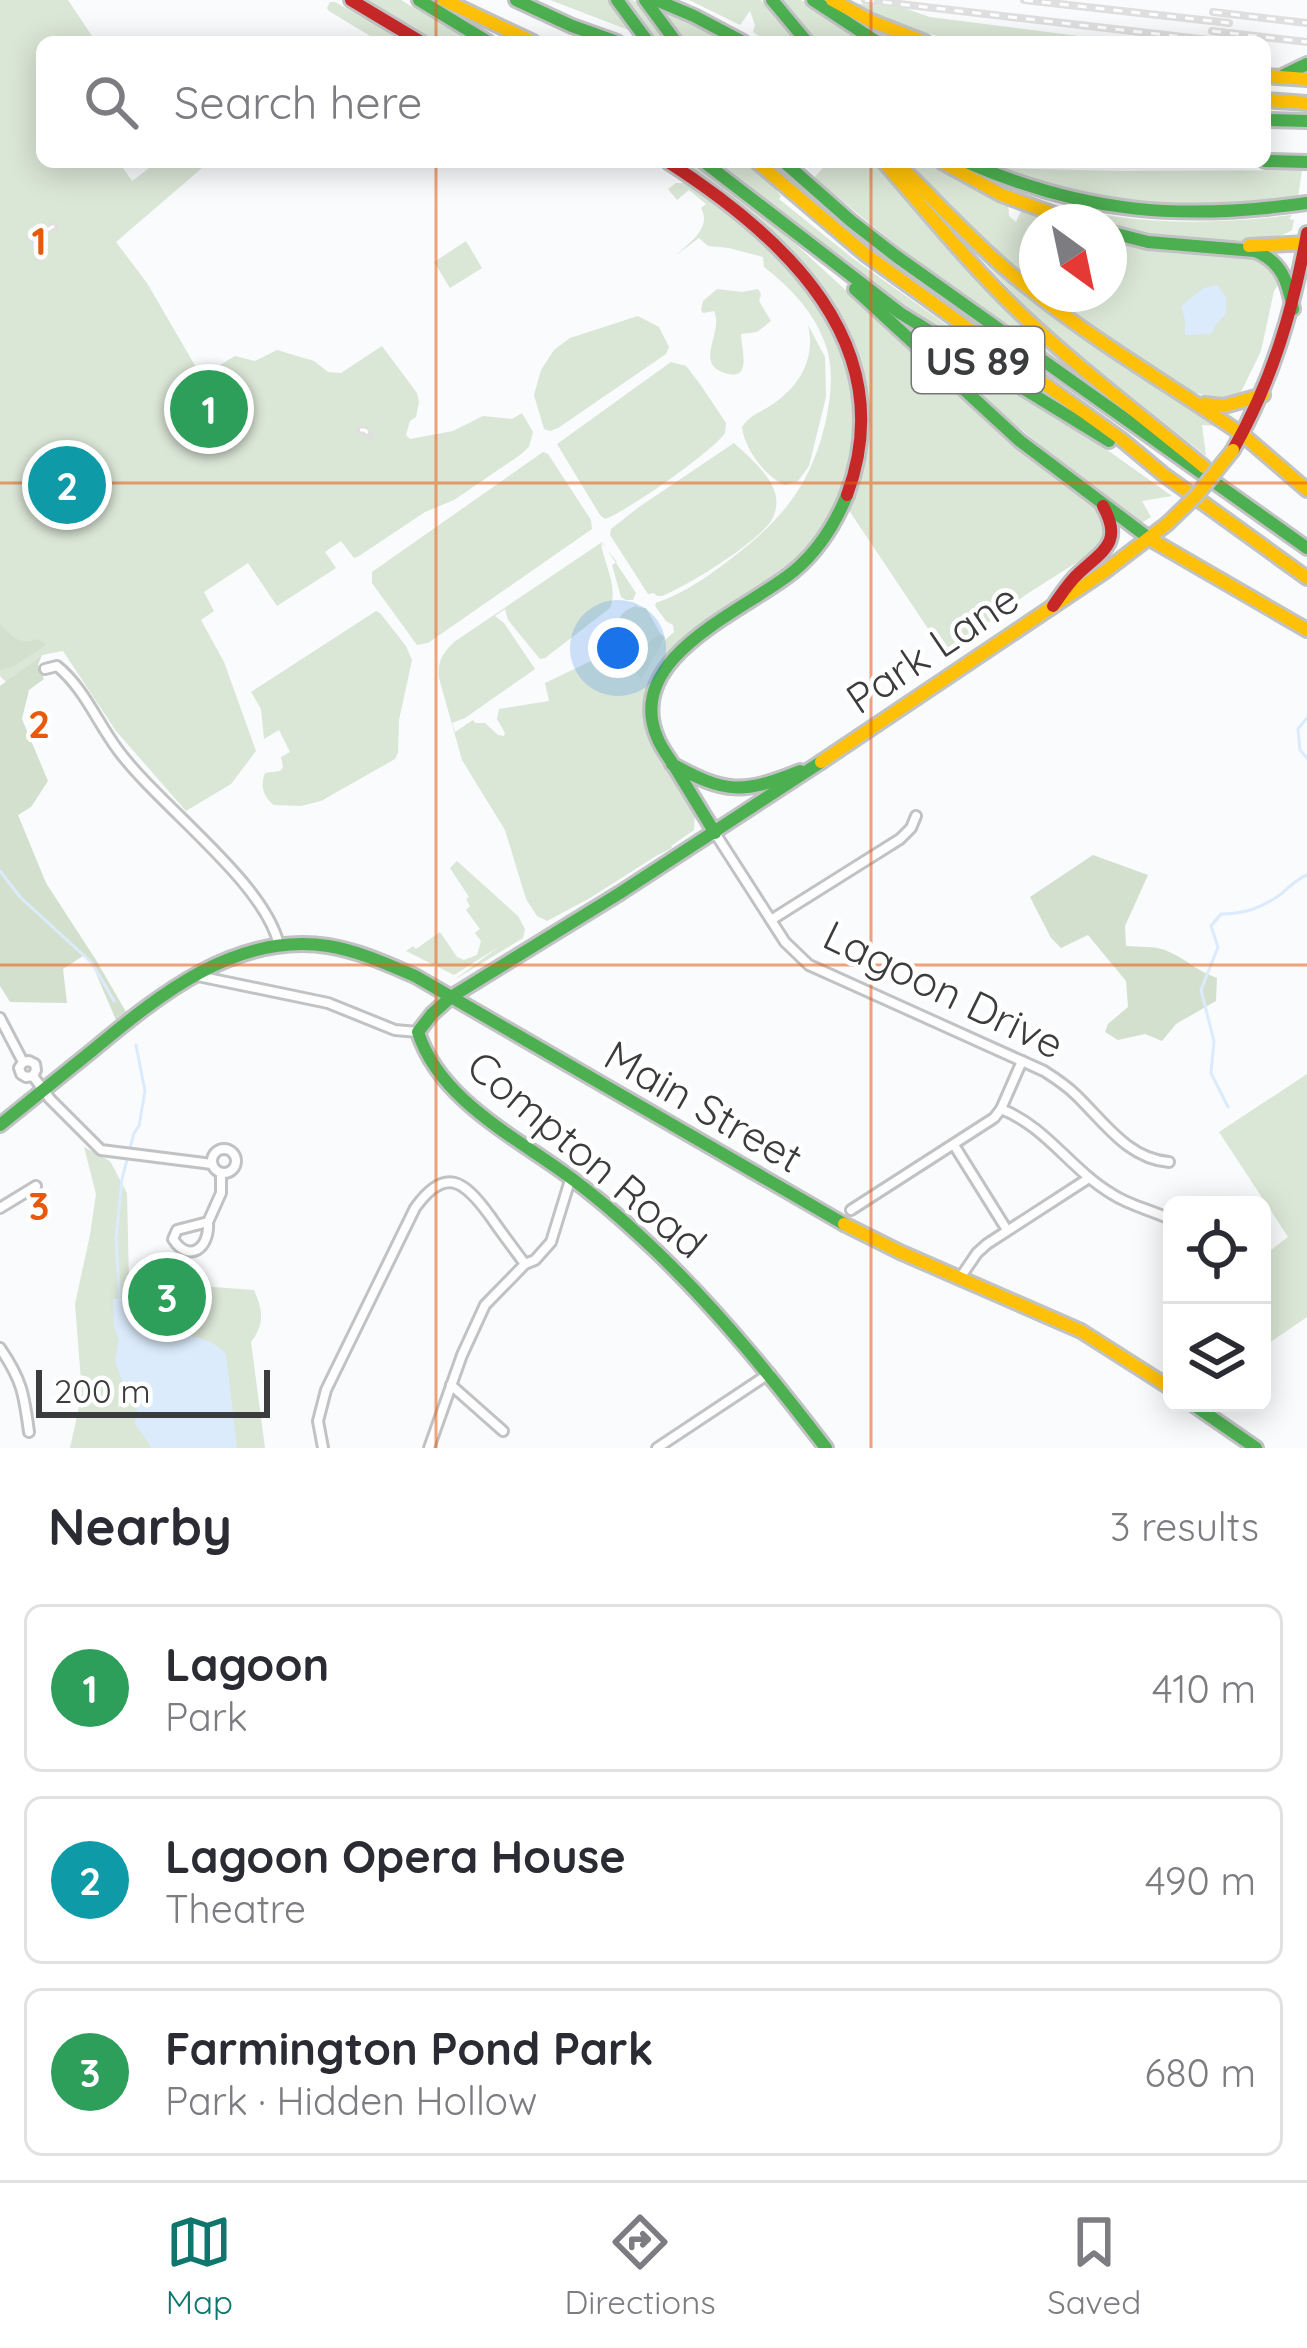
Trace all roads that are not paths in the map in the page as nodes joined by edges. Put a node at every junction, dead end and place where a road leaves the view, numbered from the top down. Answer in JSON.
{"nodes":[{"id":1,"x":351,"y":0,"type":"edge"},
{"id":2,"x":419,"y":0,"type":"edge"},
{"id":3,"x":445,"y":0,"type":"edge"},
{"id":4,"x":516,"y":0,"type":"edge"},
{"id":5,"x":617,"y":0,"type":"edge"},
{"id":6,"x":644,"y":0,"type":"edge"},
{"id":7,"x":656,"y":0,"type":"edge"},
{"id":8,"x":772,"y":0,"type":"edge"},
{"id":9,"x":812,"y":0,"type":"edge"},
{"id":10,"x":832,"y":0,"type":"edge"},
{"id":11,"x":411,"y":36,"type":"edge"},
{"id":12,"x":478,"y":36,"type":"edge"},
{"id":13,"x":520,"y":36,"type":"edge"},
{"id":14,"x":600,"y":36,"type":"edge"},
{"id":15,"x":644,"y":36,"type":"edge"},
{"id":16,"x":671,"y":36,"type":"edge"},
{"id":17,"x":733,"y":36,"type":"edge"},
{"id":18,"x":802,"y":36,"type":"edge"},
{"id":19,"x":869,"y":36,"type":"edge"},
{"id":20,"x":908,"y":36,"type":"edge"},
{"id":21,"x":1307,"y":64,"type":"edge"},
{"id":22,"x":1272,"y":77,"type":"edge"},
{"id":23,"x":1307,"y":79,"type":"edge"},
{"id":24,"x":1271,"y":100,"type":"edge"},
{"id":25,"x":1307,"y":103,"type":"edge"},
{"id":26,"x":1271,"y":120,"type":"edge"},
{"id":27,"x":1307,"y":121,"type":"edge"},
{"id":28,"x":1271,"y":161,"type":"edge"},
{"id":29,"x":1307,"y":162,"type":"edge"},
{"id":30,"x":677,"y":168,"type":"edge"},
{"id":31,"x":712,"y":168,"type":"edge"},
{"id":32,"x":764,"y":168,"type":"edge"},
{"id":33,"x":791,"y":168,"type":"edge"},
{"id":34,"x":894,"y":168,"type":"edge"},
{"id":35,"x":895,"y":168,"type":"edge"},
{"id":36,"x":954,"y":168,"type":"edge"},
{"id":37,"x":980,"y":168,"type":"edge"},
{"id":38,"x":1307,"y":203,"type":"edge"},
{"id":39,"x":1025,"y":204,"type":"edge"},
{"id":40,"x":799,"y":236,"type":"junction"},
{"id":41,"x":1127,"y":237,"type":"edge"},
{"id":42,"x":1306,"y":240,"type":"edge"},
{"id":43,"x":1220,"y":248,"type":"junction"},
{"id":44,"x":1294,"y":309,"type":"junction"},
{"id":45,"x":1263,"y":395,"type":"junction"},
{"id":46,"x":1200,"y":404,"type":"junction"},
{"id":47,"x":1243,"y":435,"type":"junction"},
{"id":48,"x":1163,"y":474,"type":"junction"},
{"id":49,"x":1307,"y":490,"type":"edge"},
{"id":50,"x":1095,"y":498,"type":"junction"},
{"id":51,"x":1239,"y":499,"type":"junction"},
{"id":52,"x":1150,"y":539,"type":"junction"},
{"id":53,"x":1307,"y":548,"type":"edge"},
{"id":54,"x":1307,"y":578,"type":"edge"},
{"id":55,"x":1054,"y":606,"type":"junction"},
{"id":56,"x":1307,"y":630,"type":"edge"},
{"id":57,"x":45,"y":670,"type":"dead end"},
{"id":58,"x":826,"y":760,"type":"junction"},
{"id":59,"x":670,"y":763,"type":"junction"},
{"id":60,"x":916,"y":816,"type":"dead end"},
{"id":61,"x":715,"y":832,"type":"junction"},
{"id":62,"x":771,"y":920,"type":"junction"},
{"id":63,"x":279,"y":945,"type":"junction"},
{"id":64,"x":191,"y":975,"type":"junction"},
{"id":65,"x":451,"y":997,"type":"junction"},
{"id":66,"x":0,"y":1018,"type":"edge"},
{"id":67,"x":418,"y":1032,"type":"junction"},
{"id":68,"x":1022,"y":1061,"type":"junction"},
{"id":69,"x":44,"y":1090,"type":"junction"},
{"id":70,"x":1001,"y":1108,"type":"junction"},
{"id":71,"x":0,"y":1125,"type":"edge"},
{"id":72,"x":953,"y":1145,"type":"junction"},
{"id":73,"x":1169,"y":1162,"type":"dead end"},
{"id":74,"x":212,"y":1164,"type":"junction"},
{"id":75,"x":221,"y":1173,"type":"junction"},
{"id":76,"x":572,"y":1177,"type":"junction"},
{"id":77,"x":1089,"y":1178,"type":"junction"},
{"id":78,"x":36,"y":1186,"type":"dead end"},
{"id":79,"x":0,"y":1208,"type":"edge"},
{"id":80,"x":851,"y":1210,"type":"dead end"},
{"id":81,"x":1163,"y":1216,"type":"edge"},
{"id":82,"x":208,"y":1222,"type":"junction"},
{"id":83,"x":1007,"y":1230,"type":"junction"},
{"id":84,"x":525,"y":1264,"type":"junction"},
{"id":85,"x":960,"y":1278,"type":"junction"},
{"id":86,"x":0,"y":1348,"type":"edge"},
{"id":87,"x":770,"y":1373,"type":"junction"},
{"id":88,"x":1163,"y":1384,"type":"edge"},
{"id":89,"x":451,"y":1385,"type":"junction"},
{"id":90,"x":1204,"y":1412,"type":"edge"},
{"id":91,"x":503,"y":1431,"type":"dead end"},
{"id":92,"x":29,"y":1432,"type":"dead end"},
{"id":93,"x":323,"y":1448,"type":"edge"},
{"id":94,"x":429,"y":1448,"type":"edge"},
{"id":95,"x":657,"y":1448,"type":"edge"},
{"id":96,"x":826,"y":1448,"type":"edge"},
{"id":97,"x":1256,"y":1448,"type":"edge"}],
"edges":[{"from":1,"to":11,"type":"main road"},
{"from":2,"to":12,"type":"main road"},
{"from":3,"to":13,"type":"main road"},
{"from":4,"to":14,"type":"main road"},
{"from":5,"to":15,"type":"main road"},
{"from":6,"to":16,"type":"main road"},
{"from":7,"to":17,"type":"main road"},
{"from":8,"to":18,"type":"main road"},
{"from":9,"to":19,"type":"main road"},
{"from":10,"to":20,"type":"main road"},
{"from":21,"to":22,"type":"main road"},
{"from":22,"to":23,"type":"main road"},
{"from":24,"to":25,"type":"main road"},
{"from":26,"to":27,"type":"main road"},
{"from":28,"to":29,"type":"main road"},
{"from":30,"to":59,"type":"main road","name":"Lagoon Drive"},
{"from":31,"to":40,"type":"main road","number":"US 89"},
{"from":32,"to":48,"type":"main road"},
{"from":33,"to":51,"type":"main road"},
{"from":34,"to":51,"type":"main road","number":"US 89"},
{"from":35,"to":46,"type":"main road"},
{"from":36,"to":39,"type":"main road"},
{"from":37,"to":38,"type":"main road"},
{"from":40,"to":48,"type":"main road","number":"US 89"},
{"from":40,"to":50,"type":"main road"},
{"from":41,"to":43,"type":"main road"},
{"from":42,"to":43,"type":"main road"},
{"from":42,"to":44,"type":"main road","name":"Park Lane"},
{"from":43,"to":44,"type":"main road"},
{"from":44,"to":45,"type":"main road","name":"Park Lane"},
{"from":45,"to":46,"type":"main road"},
{"from":45,"to":47,"type":"main road","name":"Park Lane"},
{"from":46,"to":47,"type":"main road"},
{"from":47,"to":49,"type":"main road"},
{"from":47,"to":52,"type":"main road","name":"Park Lane","bridge":true},
{"from":48,"to":54,"type":"main road","number":"US 89"},
{"from":50,"to":52,"type":"main road"},
{"from":50,"to":55,"type":"main road"},
{"from":51,"to":53,"type":"main road","number":"US 89"},
{"from":52,"to":55,"type":"main road","name":"Park Lane"},
{"from":52,"to":56,"type":"main road"},
{"from":55,"to":58,"type":"main road","name":"Park Lane"},
{"from":57,"to":63,"type":"street"},
{"from":58,"to":59,"type":"main road"},
{"from":58,"to":61,"type":"main road","name":"Park Lane"},
{"from":59,"to":61,"type":"main road","name":"Lagoon Drive"},
{"from":60,"to":62,"type":"street"},
{"from":61,"to":62,"type":"street","name":"Lagoon Drive"},
{"from":61,"to":65,"type":"main road","name":"Park Lane"},
{"from":62,"to":68,"type":"street","name":"Lagoon Drive"},
{"from":63,"to":64,"type":"main road","name":"Main Street"},
{"from":63,"to":65,"type":"main road","name":"Main Street"},
{"from":64,"to":67,"type":"street","name":"Compton Road"},
{"from":64,"to":69,"type":"main road","name":"Main Street"},
{"from":65,"to":67,"type":"main road","name":"Park Lane"},
{"from":65,"to":85,"type":"main road","name":"Main Street"},
{"from":66,"to":69,"type":"street"},
{"from":67,"to":76,"type":"main road","name":"Compton Road"},
{"from":68,"to":70,"type":"street"},
{"from":68,"to":73,"type":"street","name":"Lagoon Drive"},
{"from":69,"to":71,"type":"main road","name":"Main Street"},
{"from":69,"to":74,"type":"street"},
{"from":70,"to":72,"type":"street"},
{"from":70,"to":77,"type":"street"},
{"from":72,"to":80,"type":"street"},
{"from":72,"to":83,"type":"street"},
{"from":74,"to":75,"type":"street"},
{"from":74,"to":75,"type":"street"},
{"from":75,"to":82,"type":"street"},
{"from":76,"to":84,"type":"street"},
{"from":76,"to":87,"type":"main road","name":"Compton Road"},
{"from":77,"to":81,"type":"street"},
{"from":77,"to":83,"type":"street"},
{"from":78,"to":79,"type":"street"},
{"from":82,"to":82,"type":"street"},
{"from":83,"to":85,"type":"street"},
{"from":84,"to":89,"type":"street"},
{"from":84,"to":93,"type":"street"},
{"from":85,"to":88,"type":"main road","name":"Main Street"},
{"from":86,"to":92,"type":"street"},
{"from":87,"to":95,"type":"street"},
{"from":87,"to":96,"type":"main road","name":"Compton Road"},
{"from":89,"to":91,"type":"street"},
{"from":89,"to":94,"type":"street"},
{"from":90,"to":97,"type":"main road"}]}
